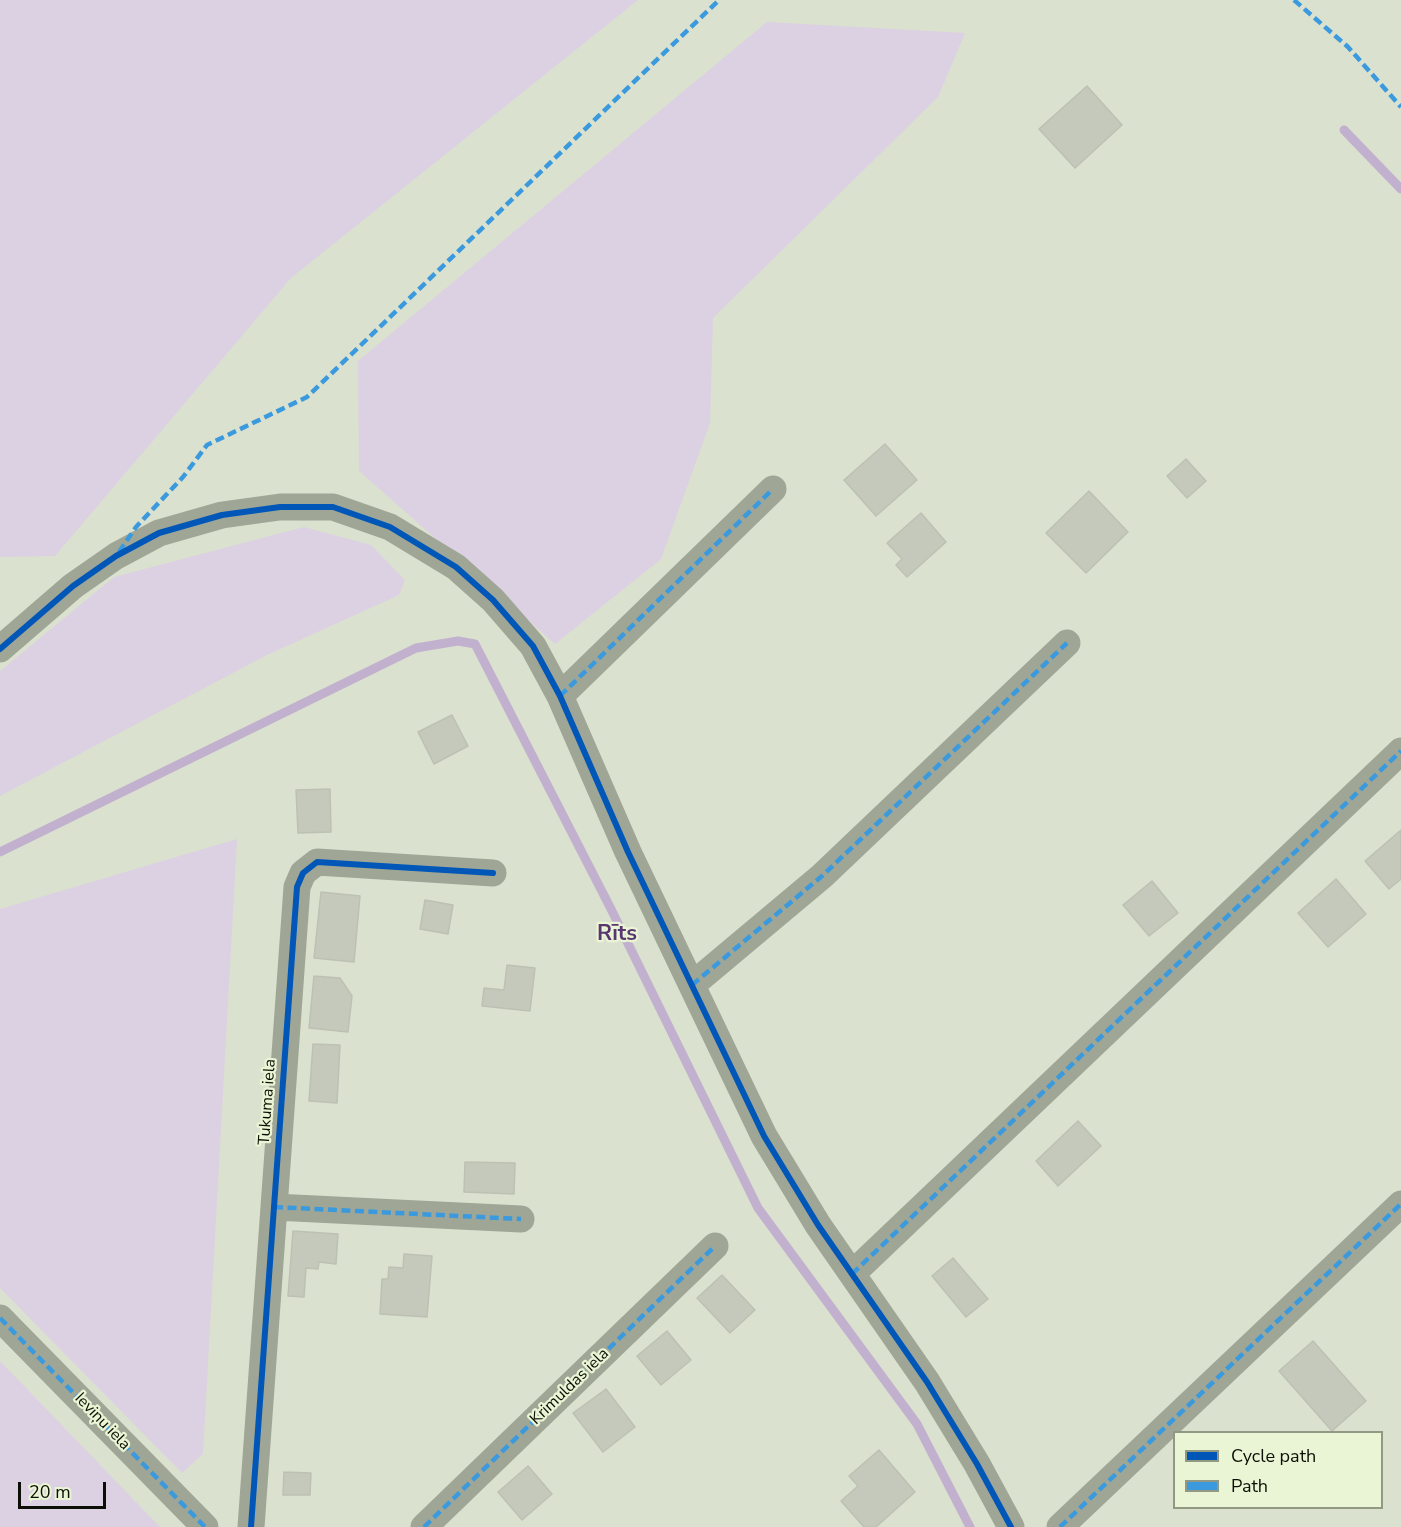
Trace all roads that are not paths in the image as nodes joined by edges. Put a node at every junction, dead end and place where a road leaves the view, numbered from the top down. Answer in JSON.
{"nodes":[{"id":1,"x":772,"y":489,"type":"dead end"},
{"id":2,"x":1067,"y":643,"type":"dead end"},
{"id":3,"x":0,"y":649,"type":"edge"},
{"id":4,"x":560,"y":696,"type":"junction"},
{"id":5,"x":1401,"y":751,"type":"edge"},
{"id":6,"x":493,"y":873,"type":"dead end"},
{"id":7,"x":692,"y":985,"type":"junction"},
{"id":8,"x":1401,"y":1204,"type":"edge"},
{"id":9,"x":274,"y":1207,"type":"junction"},
{"id":10,"x":521,"y":1219,"type":"dead end"},
{"id":11,"x":715,"y":1246,"type":"dead end"},
{"id":12,"x":852,"y":1274,"type":"junction"},
{"id":13,"x":0,"y":1318,"type":"edge"},
{"id":14,"x":205,"y":1527,"type":"edge"},
{"id":15,"x":251,"y":1527,"type":"edge"},
{"id":16,"x":424,"y":1527,"type":"edge"},
{"id":17,"x":1011,"y":1527,"type":"edge"},
{"id":18,"x":1060,"y":1527,"type":"edge"}],
"edges":[{"from":1,"to":4,"type":"street"},
{"from":2,"to":7,"type":"street"},
{"from":3,"to":4,"type":"street"},
{"from":4,"to":7,"type":"street"},
{"from":5,"to":12,"type":"street"},
{"from":6,"to":9,"type":"street","name":"Tukuma iela"},
{"from":7,"to":12,"type":"street"},
{"from":8,"to":18,"type":"street"},
{"from":9,"to":10,"type":"street"},
{"from":9,"to":15,"type":"street","name":"Tukuma iela"},
{"from":11,"to":16,"type":"street","name":"Krimuldas iela"},
{"from":12,"to":17,"type":"street"},
{"from":13,"to":14,"type":"street","name":"Ieviņu iela"}]}
